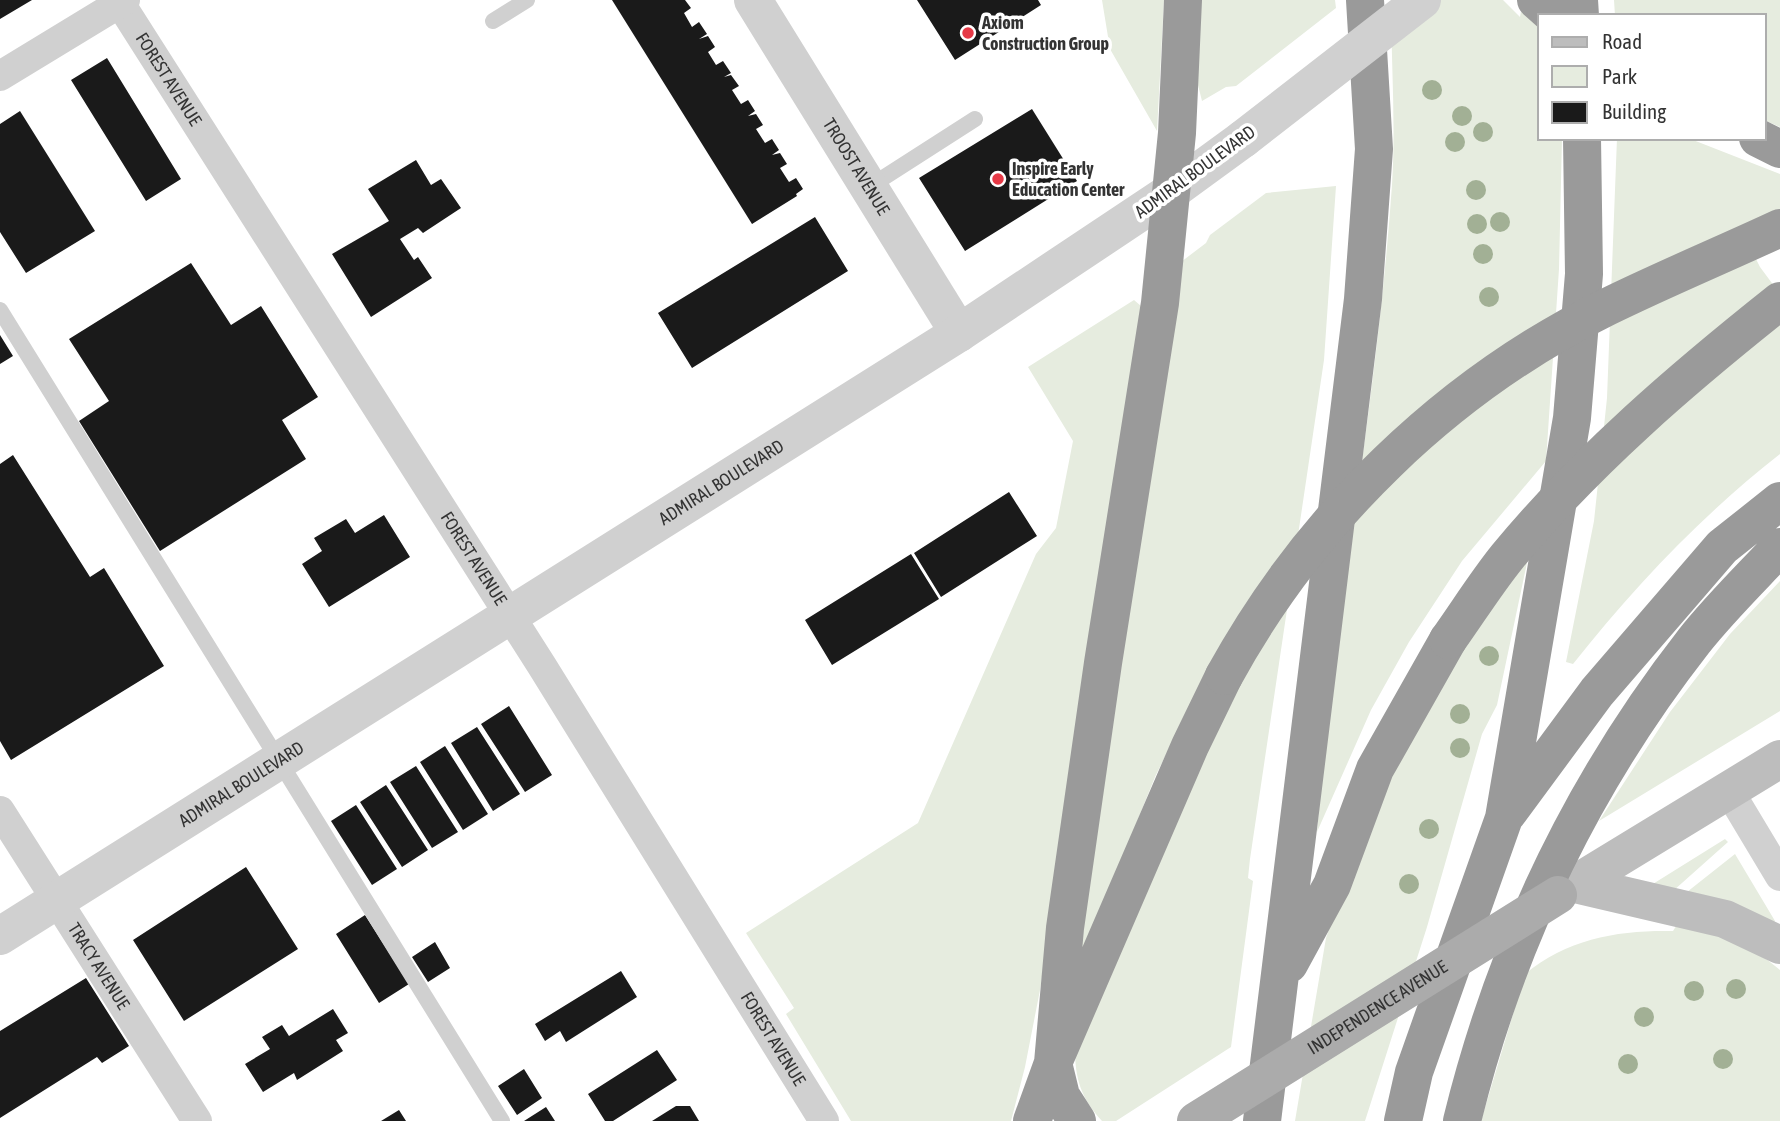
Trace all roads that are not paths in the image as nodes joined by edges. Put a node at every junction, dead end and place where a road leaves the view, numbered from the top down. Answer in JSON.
{"nodes":[{"id":1,"x":527,"y":0,"type":"edge"},
{"id":2,"x":752,"y":0,"type":"edge"},
{"id":3,"x":1183,"y":0,"type":"edge"},
{"id":4,"x":1365,"y":0,"type":"edge"},
{"id":5,"x":1422,"y":0,"type":"edge"},
{"id":6,"x":1536,"y":0,"type":"edge"},
{"id":7,"x":121,"y":1,"type":"edge"},
{"id":8,"x":1553,"y":14,"type":"edge"},
{"id":9,"x":493,"y":21,"type":"dead end"},
{"id":10,"x":0,"y":76,"type":"edge"},
{"id":11,"x":975,"y":119,"type":"dead end"},
{"id":12,"x":1582,"y":140,"type":"edge"},
{"id":13,"x":1762,"y":140,"type":"edge"},
{"id":14,"x":1780,"y":149,"type":"edge"},
{"id":15,"x":869,"y":187,"type":"junction"},
{"id":16,"x":1169,"y":193,"type":"junction"},
{"id":17,"x":1780,"y":228,"type":"edge"},
{"id":18,"x":1780,"y":301,"type":"edge"},
{"id":19,"x":0,"y":310,"type":"edge"},
{"id":20,"x":959,"y":333,"type":"junction"},
{"id":21,"x":1780,"y":501,"type":"edge"},
{"id":22,"x":1780,"y":547,"type":"edge"},
{"id":23,"x":510,"y":615,"type":"junction"},
{"id":24,"x":1780,"y":759,"type":"edge"},
{"id":25,"x":280,"y":760,"type":"junction"},
{"id":26,"x":1729,"y":791,"type":"junction"},
{"id":27,"x":0,"y":811,"type":"edge"},
{"id":28,"x":1504,"y":818,"type":"junction"},
{"id":29,"x":1780,"y":876,"type":"edge"},
{"id":30,"x":1567,"y":890,"type":"junction"},
{"id":31,"x":56,"y":901,"type":"junction"},
{"id":32,"x":0,"y":936,"type":"edge"},
{"id":33,"x":1780,"y":945,"type":"edge"},
{"id":34,"x":1278,"y":984,"type":"junction"},
{"id":35,"x":1053,"y":1063,"type":"junction"},
{"id":36,"x":197,"y":1121,"type":"edge"},
{"id":37,"x":502,"y":1121,"type":"edge"},
{"id":38,"x":824,"y":1121,"type":"edge"},
{"id":39,"x":1032,"y":1121,"type":"edge"},
{"id":40,"x":1077,"y":1121,"type":"edge"},
{"id":41,"x":1196,"y":1121,"type":"edge"},
{"id":42,"x":1262,"y":1121,"type":"edge"},
{"id":43,"x":1404,"y":1121,"type":"edge"},
{"id":44,"x":1462,"y":1121,"type":"edge"}],
"edges":[{"from":1,"to":9,"type":"lane"},
{"from":2,"to":15,"type":"street","name":"TROOST AVENUE"},
{"from":3,"to":16,"type":"highway"},
{"from":4,"to":34,"type":"highway"},
{"from":5,"to":16,"type":"street","name":"ADMIRAL BOULEVARD","bridge":true},
{"from":6,"to":8,"type":"highway"},
{"from":7,"to":10,"type":"street"},
{"from":7,"to":23,"type":"street","name":"FOREST AVENUE"},
{"from":11,"to":15,"type":"lane"},
{"from":12,"to":28,"type":"highway"},
{"from":13,"to":14,"type":"highway"},
{"from":15,"to":20,"type":"street","name":"TROOST AVENUE"},
{"from":16,"to":20,"type":"street","name":"ADMIRAL BOULEVARD"},
{"from":16,"to":35,"type":"highway"},
{"from":17,"to":35,"type":"highway","bridge":true},
{"from":18,"to":34,"type":"highway","bridge":true},
{"from":19,"to":25,"type":"lane"},
{"from":20,"to":23,"type":"street","name":"ADMIRAL BOULEVARD"},
{"from":21,"to":28,"type":"highway"},
{"from":22,"to":44,"type":"highway"},
{"from":23,"to":25,"type":"street","name":"ADMIRAL BOULEVARD"},
{"from":23,"to":38,"type":"street","name":"FOREST AVENUE"},
{"from":24,"to":26,"type":"main road","name":"INDEPENDENCE AVENUE"},
{"from":25,"to":31,"type":"street","name":"ADMIRAL BOULEVARD"},
{"from":25,"to":37,"type":"lane"},
{"from":26,"to":29,"type":"street"},
{"from":26,"to":30,"type":"main road","name":"INDEPENDENCE AVENUE"},
{"from":27,"to":31,"type":"street","name":"TRACY AVENUE"},
{"from":28,"to":43,"type":"highway"},
{"from":30,"to":33,"type":"main road"},
{"from":30,"to":41,"type":"main road","name":"INDEPENDENCE AVENUE","bridge":true},
{"from":31,"to":32,"type":"street","name":"ADMIRAL BOULEVARD"},
{"from":31,"to":36,"type":"street","name":"TRACY AVENUE"},
{"from":34,"to":42,"type":"highway"},
{"from":35,"to":39,"type":"highway"},
{"from":35,"to":40,"type":"highway"}]}
